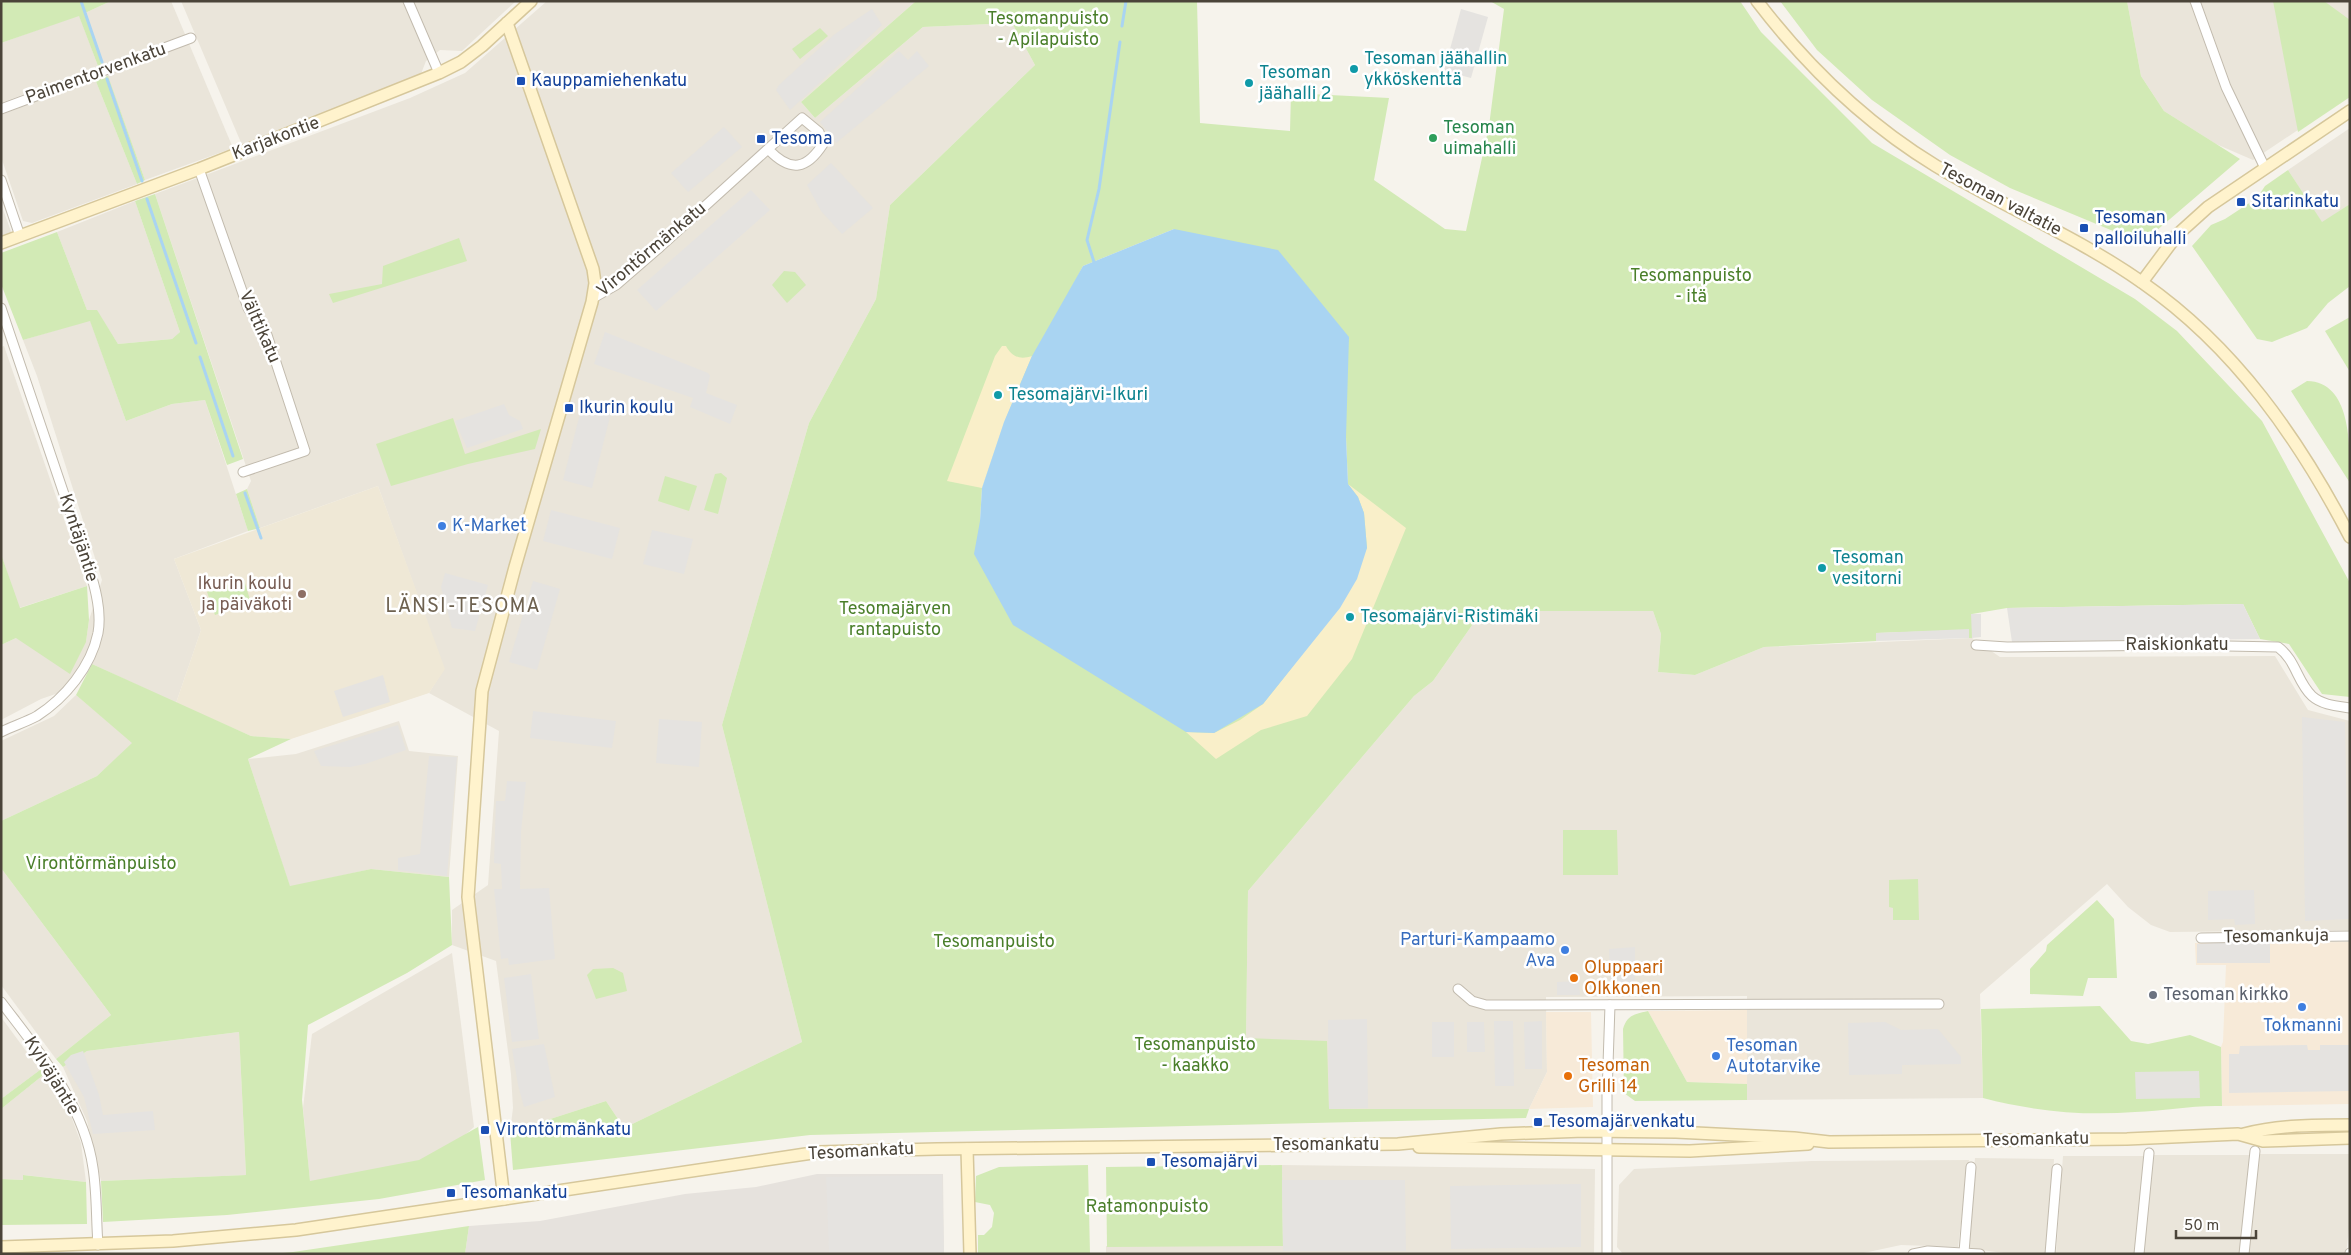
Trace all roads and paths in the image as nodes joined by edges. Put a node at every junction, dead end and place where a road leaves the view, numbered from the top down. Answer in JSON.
{"nodes":[{"id":1,"x":408,"y":1,"type":"edge"},
{"id":2,"x":531,"y":1,"type":"edge"},
{"id":3,"x":1757,"y":1,"type":"edge"},
{"id":4,"x":2194,"y":1,"type":"edge"},
{"id":5,"x":507,"y":23,"type":"junction"},
{"id":6,"x":191,"y":38,"type":"dead end"},
{"id":7,"x":439,"y":73,"type":"junction"},
{"id":8,"x":1,"y":109,"type":"edge"},
{"id":9,"x":2350,"y":111,"type":"edge"},
{"id":10,"x":769,"y":150,"type":"junction"},
{"id":11,"x":2265,"y":168,"type":"junction"},
{"id":12,"x":199,"y":169,"type":"junction"},
{"id":13,"x":1,"y":180,"type":"edge"},
{"id":14,"x":20,"y":236,"type":"junction"},
{"id":15,"x":1,"y":243,"type":"edge"},
{"id":16,"x":2142,"y":282,"type":"junction"},
{"id":17,"x":594,"y":298,"type":"junction"},
{"id":18,"x":1,"y":308,"type":"edge"},
{"id":19,"x":243,"y":472,"type":"dead end"},
{"id":20,"x":2350,"y":537,"type":"edge"},
{"id":21,"x":1976,"y":644,"type":"dead end"},
{"id":22,"x":2350,"y":708,"type":"edge"},
{"id":23,"x":1,"y":732,"type":"edge"},
{"id":24,"x":2350,"y":936,"type":"edge"},
{"id":25,"x":2201,"y":938,"type":"dead end"},
{"id":26,"x":1458,"y":990,"type":"dead end"},
{"id":27,"x":1,"y":1002,"type":"edge"},
{"id":28,"x":1939,"y":1004,"type":"dead end"},
{"id":29,"x":1610,"y":1005,"type":"junction"},
{"id":30,"x":2350,"y":1125,"type":"edge"},
{"id":31,"x":1608,"y":1131,"type":"junction"},
{"id":32,"x":2242,"y":1135,"type":"junction"},
{"id":33,"x":2350,"y":1138,"type":"edge"},
{"id":34,"x":1829,"y":1142,"type":"junction"},
{"id":35,"x":1398,"y":1144,"type":"junction"},
{"id":36,"x":967,"y":1149,"type":"junction"},
{"id":37,"x":2255,"y":1150,"type":"dead end"},
{"id":38,"x":1608,"y":1151,"type":"junction"},
{"id":39,"x":2149,"y":1152,"type":"dead end"},
{"id":40,"x":1971,"y":1167,"type":"dead end"},
{"id":41,"x":2057,"y":1170,"type":"dead end"},
{"id":42,"x":504,"y":1199,"type":"junction"},
{"id":43,"x":98,"y":1245,"type":"junction"},
{"id":44,"x":1,"y":1247,"type":"edge"},
{"id":45,"x":1929,"y":1252,"type":"edge"},
{"id":46,"x":1964,"y":1252,"type":"junction"},
{"id":47,"x":970,"y":1254,"type":"edge"},
{"id":48,"x":1607,"y":1254,"type":"edge"},
{"id":49,"x":1914,"y":1254,"type":"edge"},
{"id":50,"x":1980,"y":1254,"type":"edge"},
{"id":51,"x":2050,"y":1254,"type":"edge"},
{"id":52,"x":2140,"y":1254,"type":"edge"},
{"id":53,"x":2244,"y":1254,"type":"edge"}],
"edges":[{"from":1,"to":7,"type":"street"},
{"from":2,"to":5,"type":"main road","name":"Karjakontie"},
{"from":3,"to":16,"type":"main road","name":"Tesoman valtatie"},
{"from":4,"to":11,"type":"street"},
{"from":5,"to":7,"type":"main road","name":"Karjakontie"},
{"from":5,"to":17,"type":"main road"},
{"from":6,"to":8,"type":"street","name":"Paimentorvenkatu"},
{"from":7,"to":12,"type":"main road","name":"Karjakontie"},
{"from":9,"to":11,"type":"main road"},
{"from":10,"to":10,"type":"street","name":"Virontörmänkatu"},
{"from":10,"to":17,"type":"street","name":"Virontörmänkatu"},
{"from":11,"to":16,"type":"main road"},
{"from":12,"to":14,"type":"main road","name":"Karjakontie"},
{"from":12,"to":19,"type":"street","name":"Välttikatu"},
{"from":13,"to":14,"type":"street"},
{"from":14,"to":15,"type":"main road","name":"Karjakontie"},
{"from":16,"to":20,"type":"main road","name":"Tesoman valtatie"},
{"from":17,"to":42,"type":"main road","name":"Virontörmänkatu"},
{"from":18,"to":23,"type":"street","name":"Kyntäjäntie"},
{"from":21,"to":22,"type":"street","name":"Raiskionkatu"},
{"from":24,"to":25,"type":"street","name":"Tesomankuja"},
{"from":26,"to":29,"type":"street"},
{"from":27,"to":43,"type":"street","name":"Kylväjäntie"},
{"from":28,"to":29,"type":"street"},
{"from":29,"to":31,"type":"street"},
{"from":30,"to":32,"type":"main road","name":"Tesomankatu"},
{"from":31,"to":34,"type":"main road","name":"Tesomankatu"},
{"from":31,"to":35,"type":"main road","name":"Tesomankatu"},
{"from":31,"to":38,"type":"street"},
{"from":32,"to":33,"type":"main road","name":"Tesomankatu"},
{"from":32,"to":34,"type":"main road","name":"Tesomankatu"},
{"from":34,"to":38,"type":"main road","name":"Tesomankatu"},
{"from":35,"to":36,"type":"main road","name":"Tesomankatu"},
{"from":35,"to":38,"type":"main road","name":"Tesomankatu"},
{"from":36,"to":42,"type":"main road","name":"Tesomankatu"},
{"from":36,"to":47,"type":"main road"},
{"from":37,"to":53,"type":"street"},
{"from":38,"to":48,"type":"street"},
{"from":39,"to":52,"type":"street"},
{"from":40,"to":46,"type":"street"},
{"from":41,"to":51,"type":"street"},
{"from":42,"to":43,"type":"main road","name":"Tesomankatu"},
{"from":43,"to":44,"type":"main road","name":"Tesomankatu"},
{"from":45,"to":46,"type":"street"},
{"from":45,"to":49,"type":"street"},
{"from":46,"to":50,"type":"street"}]}
